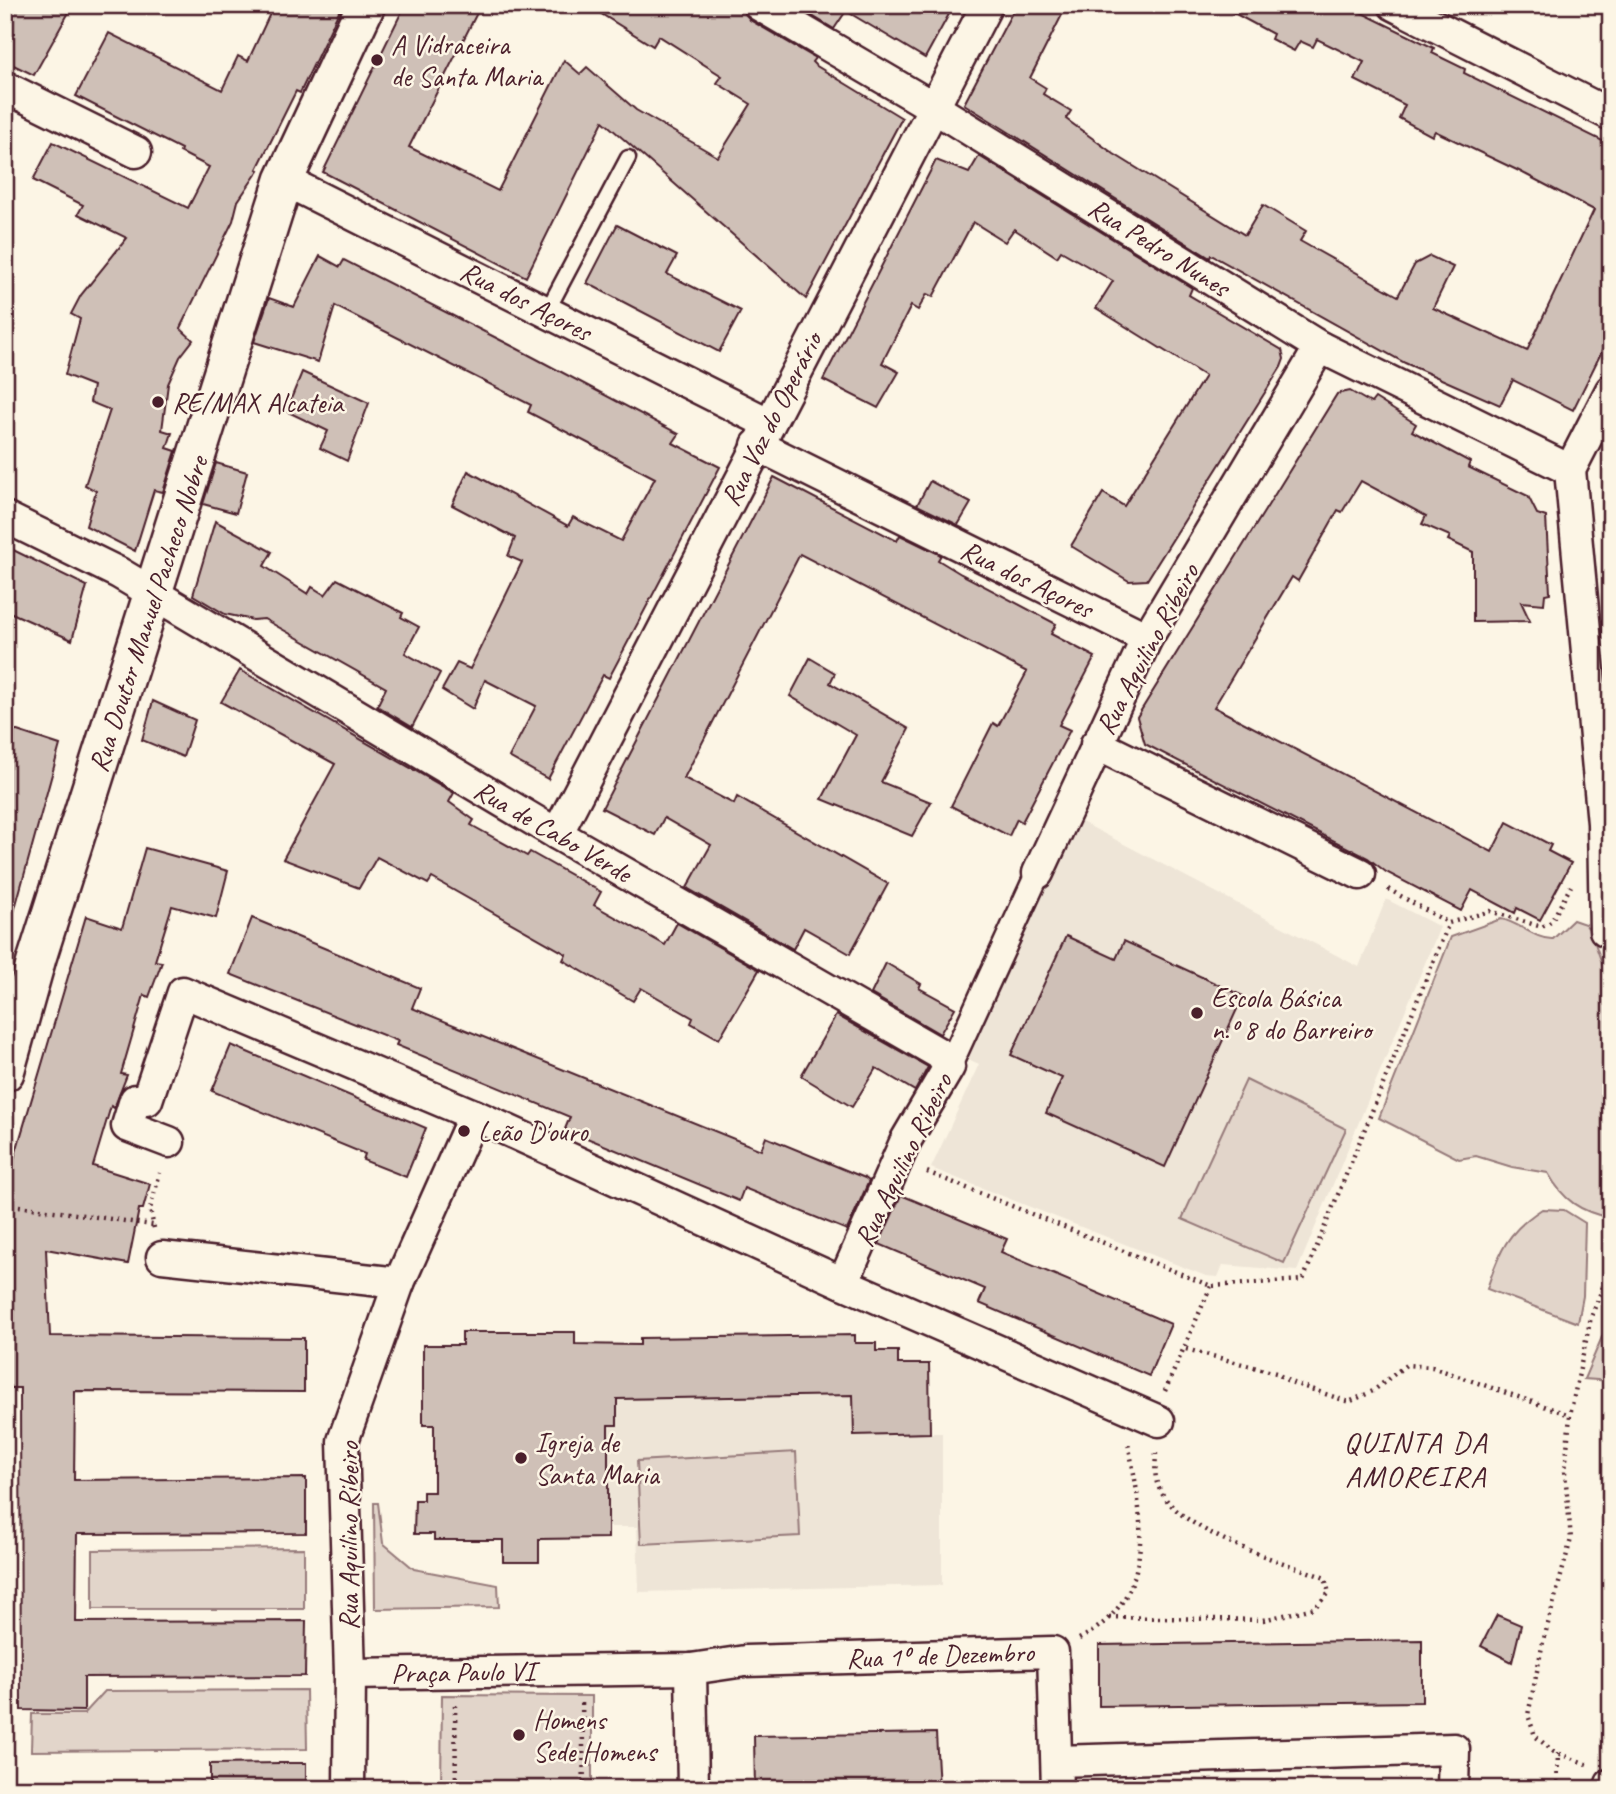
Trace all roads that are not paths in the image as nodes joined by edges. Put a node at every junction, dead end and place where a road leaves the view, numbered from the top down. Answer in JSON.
{"nodes":[{"id":1,"x":366,"y":5,"type":"edge"},
{"id":2,"x":759,"y":5,"type":"edge"},
{"id":3,"x":987,"y":5,"type":"edge"},
{"id":4,"x":1394,"y":5,"type":"edge"},
{"id":5,"x":5,"y":88,"type":"edge"},
{"id":6,"x":933,"y":107,"type":"junction"},
{"id":7,"x":1611,"y":115,"type":"edge"},
{"id":8,"x":136,"y":152,"type":"dead end"},
{"id":9,"x":628,"y":159,"type":"dead end"},
{"id":10,"x":284,"y":180,"type":"junction"},
{"id":11,"x":547,"y":311,"type":"junction"},
{"id":12,"x":1320,"y":347,"type":"junction"},
{"id":13,"x":1611,"y":390,"type":"edge"},
{"id":14,"x":762,"y":434,"type":"junction"},
{"id":15,"x":1570,"y":470,"type":"junction"},
{"id":16,"x":5,"y":517,"type":"edge"},
{"id":17,"x":154,"y":596,"type":"junction"},
{"id":18,"x":1147,"y":638,"type":"junction"},
{"id":19,"x":1096,"y":744,"type":"junction"},
{"id":20,"x":1607,"y":823,"type":"edge"},
{"id":21,"x":557,"y":834,"type":"junction"},
{"id":22,"x":1038,"y":873,"type":"joint"},
{"id":23,"x":1360,"y":874,"type":"road end"},
{"id":24,"x":1608,"y":937,"type":"edge"},
{"id":25,"x":949,"y":1067,"type":"junction"},
{"id":26,"x":5,"y":1072,"type":"edge"},
{"id":27,"x":474,"y":1115,"type":"junction"},
{"id":28,"x":169,"y":1142,"type":"dead end"},
{"id":29,"x":162,"y":1258,"type":"dead end"},
{"id":30,"x":399,"y":1283,"type":"junction"},
{"id":31,"x":843,"y":1283,"type":"junction"},
{"id":32,"x":1159,"y":1421,"type":"road end"},
{"id":33,"x":691,"y":1669,"type":"junction"},
{"id":34,"x":350,"y":1674,"type":"junction"},
{"id":35,"x":1057,"y":1775,"type":"edge"},
{"id":36,"x":349,"y":1789,"type":"edge"},
{"id":37,"x":693,"y":1789,"type":"edge"},
{"id":38,"x":1453,"y":1789,"type":"edge"}],
"edges":[{"from":1,"to":10,"type":"street","name":"Rua Doutor Manuel Pacheco Nobre"},
{"from":2,"to":6,"type":"street","name":"Rua Pedro Nunes"},
{"from":3,"to":6,"type":"street","name":"Rua Voz do Operário"},
{"from":4,"to":7,"type":"street"},
{"from":5,"to":8,"type":"street"},
{"from":6,"to":12,"type":"street","name":"Rua Pedro Nunes"},
{"from":6,"to":14,"type":"street","name":"Rua Voz do Operário"},
{"from":9,"to":11,"type":"lane"},
{"from":10,"to":11,"type":"street","name":"Rua dos Açores"},
{"from":10,"to":17,"type":"street","name":"Rua Doutor Manuel Pacheco Nobre"},
{"from":11,"to":14,"type":"street","name":"Rua dos Açores"},
{"from":12,"to":15,"type":"street","name":"Rua Pedro Nunes"},
{"from":12,"to":18,"type":"street","name":"Rua Aquilino Ribeiro"},
{"from":13,"to":15,"type":"street"},
{"from":14,"to":18,"type":"street","name":"Rua dos Açores"},
{"from":14,"to":21,"type":"street","name":"Rua Voz do Operário"},
{"from":15,"to":20,"type":"street"},
{"from":16,"to":17,"type":"street","name":"Rua de Cabo Verde"},
{"from":17,"to":21,"type":"street","name":"Rua de Cabo Verde"},
{"from":17,"to":26,"type":"street","name":"Rua Doutor Manuel Pacheco Nobre"},
{"from":18,"to":19,"type":"street","name":"Rua Aquilino Ribeiro"},
{"from":19,"to":22,"type":"street","name":"Rua Aquilino Ribeiro"},
{"from":19,"to":23,"type":"street"},
{"from":20,"to":24,"type":"street"},
{"from":21,"to":25,"type":"street","name":"Rua de Cabo Verde"},
{"from":22,"to":25,"type":"street","name":"Rua Aquilino Ribeiro"},
{"from":25,"to":31,"type":"street","name":"Rua Aquilino Ribeiro"},
{"from":27,"to":28,"type":"street"},
{"from":27,"to":30,"type":"street","name":"Rua Aquilino Ribeiro"},
{"from":27,"to":31,"type":"street"},
{"from":29,"to":30,"type":"street"},
{"from":30,"to":34,"type":"street","name":"Rua Aquilino Ribeiro"},
{"from":31,"to":32,"type":"street"},
{"from":33,"to":34,"type":"street","name":"Praça Paulo VI"},
{"from":33,"to":35,"type":"street","name":"Rua 1º de Dezembro"},
{"from":33,"to":37,"type":"street"},
{"from":34,"to":36,"type":"street","name":"Praça Paulo VI"},
{"from":35,"to":38,"type":"street"}]}
